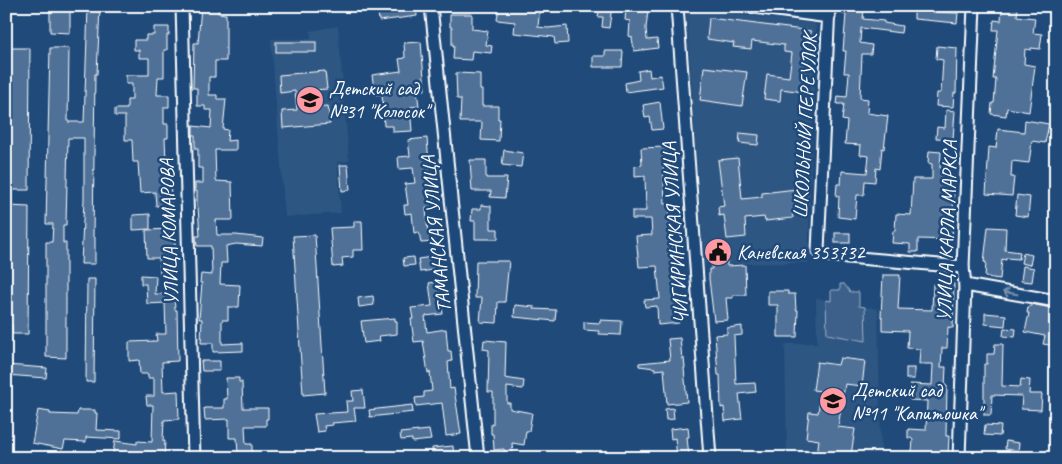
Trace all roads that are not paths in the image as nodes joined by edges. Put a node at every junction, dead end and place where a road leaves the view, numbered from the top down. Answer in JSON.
{"nodes":[{"id":1,"x":182,"y":6,"type":"edge"},
{"id":2,"x":431,"y":6,"type":"edge"},
{"id":3,"x":677,"y":6,"type":"edge"},
{"id":4,"x":746,"y":6,"type":"edge"},
{"id":5,"x":974,"y":6,"type":"edge"},
{"id":6,"x":829,"y":12,"type":"edge"},
{"id":7,"x":962,"y":267,"type":"junction"},
{"id":8,"x":965,"y":285,"type":"junction"},
{"id":9,"x":1056,"y":301,"type":"edge"},
{"id":10,"x":194,"y":458,"type":"edge"},
{"id":11,"x":478,"y":458,"type":"edge"},
{"id":12,"x":710,"y":458,"type":"edge"},
{"id":13,"x":959,"y":458,"type":"edge"}],
"edges":[{"from":1,"to":10,"type":"street","name":"УЛИЦА КОМАРОВА"},
{"from":2,"to":11,"type":"street","name":"ТАМАНСКАЯ УЛИЦА"},
{"from":3,"to":12,"type":"street","name":"ЧИГИРИНСКАЯ УЛИЦА"},
{"from":4,"to":6,"type":"street"},
{"from":5,"to":7,"type":"street","name":"УЛИЦА КАРЛА МАРКСА"},
{"from":6,"to":7,"type":"street","name":"ШКОЛЬНЫЙ ПЕРЕУЛОК"},
{"from":7,"to":8,"type":"street","name":"УЛИЦА КАРЛА МАРКСА"},
{"from":9,"to":8,"type":"street","one_way":true},
{"from":8,"to":13,"type":"street","name":"УЛИЦА КАРЛА МАРКСА"}]}
